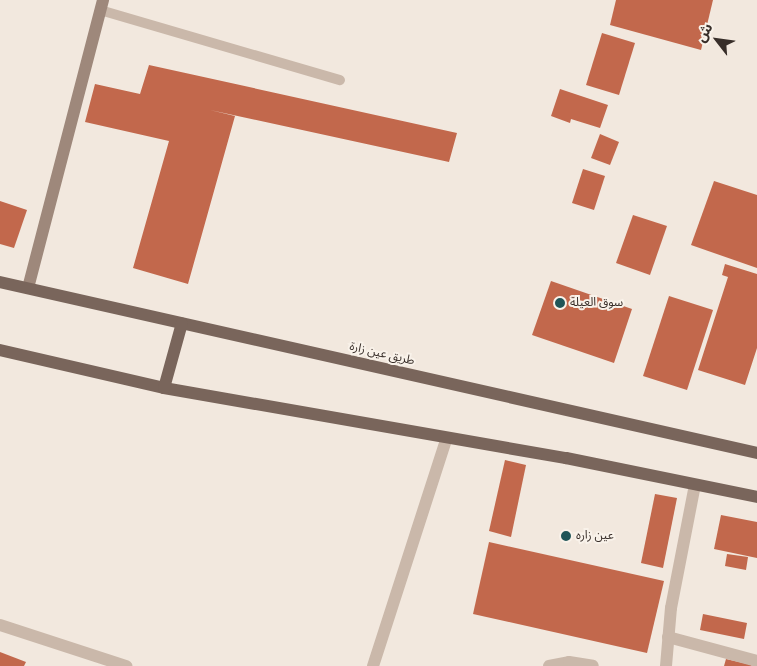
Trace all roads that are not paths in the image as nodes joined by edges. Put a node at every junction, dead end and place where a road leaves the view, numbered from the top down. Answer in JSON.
{"nodes":[{"id":1,"x":101,"y":5,"type":"edge"},
{"id":2,"x":340,"y":80,"type":"dead end"},
{"id":3,"x":0,"y":282,"type":"edge"},
{"id":4,"x":28,"y":288,"type":"junction"},
{"id":5,"x":182,"y":323,"type":"junction"},
{"id":6,"x":0,"y":350,"type":"edge"},
{"id":7,"x":164,"y":388,"type":"junction"},
{"id":8,"x":446,"y":440,"type":"junction"},
{"id":9,"x":757,"y":453,"type":"edge"},
{"id":10,"x":695,"y":485,"type":"junction"},
{"id":11,"x":757,"y":498,"type":"edge"},
{"id":12,"x":0,"y":625,"type":"edge"},
{"id":13,"x":668,"y":637,"type":"junction"},
{"id":14,"x":757,"y":662,"type":"edge"},
{"id":15,"x":126,"y":666,"type":"edge"},
{"id":16,"x":373,"y":666,"type":"edge"},
{"id":17,"x":550,"y":666,"type":"edge"},
{"id":18,"x":592,"y":666,"type":"edge"},
{"id":19,"x":666,"y":666,"type":"edge"}],
"edges":[{"from":1,"to":2,"type":"lane"},
{"from":1,"to":4,"type":"street"},
{"from":3,"to":4,"type":"main road","name":"طريق عين زارة"},
{"from":4,"to":5,"type":"main road","name":"طريق عين زارة"},
{"from":5,"to":7,"type":"main road"},
{"from":5,"to":9,"type":"main road","name":"طريق عين زارة"},
{"from":6,"to":7,"type":"main road"},
{"from":7,"to":8,"type":"main road"},
{"from":8,"to":10,"type":"main road"},
{"from":8,"to":16,"type":"street"},
{"from":10,"to":11,"type":"main road"},
{"from":10,"to":13,"type":"street"},
{"from":12,"to":15,"type":"street"},
{"from":13,"to":14,"type":"street"},
{"from":13,"to":19,"type":"street"},
{"from":17,"to":18,"type":"street"}]}
